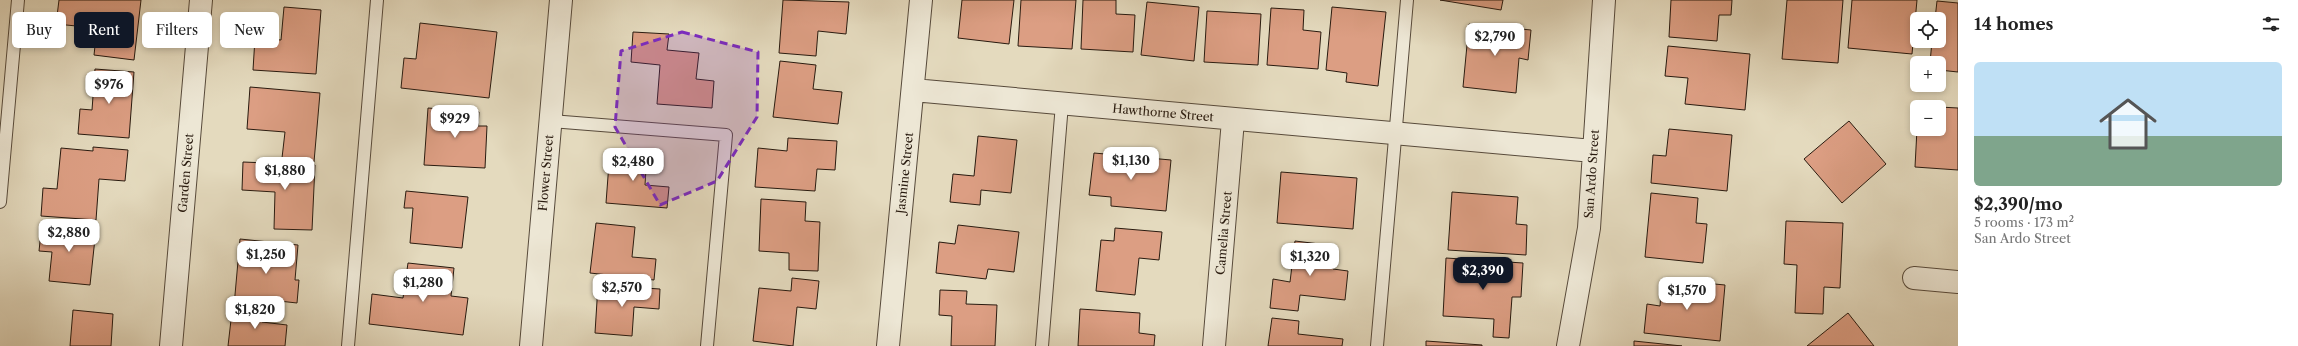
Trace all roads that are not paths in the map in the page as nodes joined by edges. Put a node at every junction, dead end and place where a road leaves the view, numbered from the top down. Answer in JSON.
{"nodes":[{"id":1,"x":18,"y":0,"type":"edge"},
{"id":2,"x":201,"y":0,"type":"edge"},
{"id":3,"x":377,"y":0,"type":"edge"},
{"id":4,"x":561,"y":0,"type":"edge"},
{"id":5,"x":921,"y":0,"type":"edge"},
{"id":6,"x":1407,"y":0,"type":"edge"},
{"id":7,"x":1604,"y":0,"type":"edge"},
{"id":8,"x":913,"y":90,"type":"junction"},
{"id":9,"x":1062,"y":104,"type":"junction"},
{"id":10,"x":1233,"y":120,"type":"junction"},
{"id":11,"x":551,"y":121,"type":"junction"},
{"id":12,"x":1404,"y":136,"type":"junction"},
{"id":13,"x":1594,"y":151,"type":"junction"},
{"id":14,"x":0,"y":202,"type":"edge"},
{"id":15,"x":1914,"y":278,"type":"dead end"},
{"id":16,"x":1958,"y":282,"type":"edge"},
{"id":17,"x":171,"y":346,"type":"edge"},
{"id":18,"x":348,"y":346,"type":"edge"},
{"id":19,"x":531,"y":346,"type":"edge"},
{"id":20,"x":707,"y":346,"type":"edge"},
{"id":21,"x":888,"y":346,"type":"edge"},
{"id":22,"x":1042,"y":346,"type":"edge"},
{"id":23,"x":1214,"y":346,"type":"edge"},
{"id":24,"x":1377,"y":346,"type":"edge"},
{"id":25,"x":1568,"y":346,"type":"edge"}],
"edges":[{"from":1,"to":14,"type":"lane"},
{"from":2,"to":17,"type":"street","name":"Garden Street"},
{"from":3,"to":18,"type":"lane"},
{"from":4,"to":11,"type":"street","name":"Flower Street"},
{"from":5,"to":8,"type":"street","name":"Jasmine Street"},
{"from":6,"to":12,"type":"lane"},
{"from":7,"to":13,"type":"street","name":"San Ardo Street"},
{"from":8,"to":9,"type":"street","name":"Hawthorne Street"},
{"from":8,"to":21,"type":"street","name":"Jasmine Street"},
{"from":9,"to":10,"type":"street","name":"Hawthorne Street"},
{"from":9,"to":22,"type":"lane"},
{"from":10,"to":12,"type":"street","name":"Hawthorne Street"},
{"from":10,"to":23,"type":"street","name":"Camelia Street"},
{"from":11,"to":19,"type":"street","name":"Flower Street"},
{"from":11,"to":20,"type":"lane"},
{"from":12,"to":13,"type":"street","name":"Hawthorne Street"},
{"from":12,"to":24,"type":"lane"},
{"from":13,"to":25,"type":"street","name":"San Ardo Street"},
{"from":15,"to":16,"type":"street"}]}
